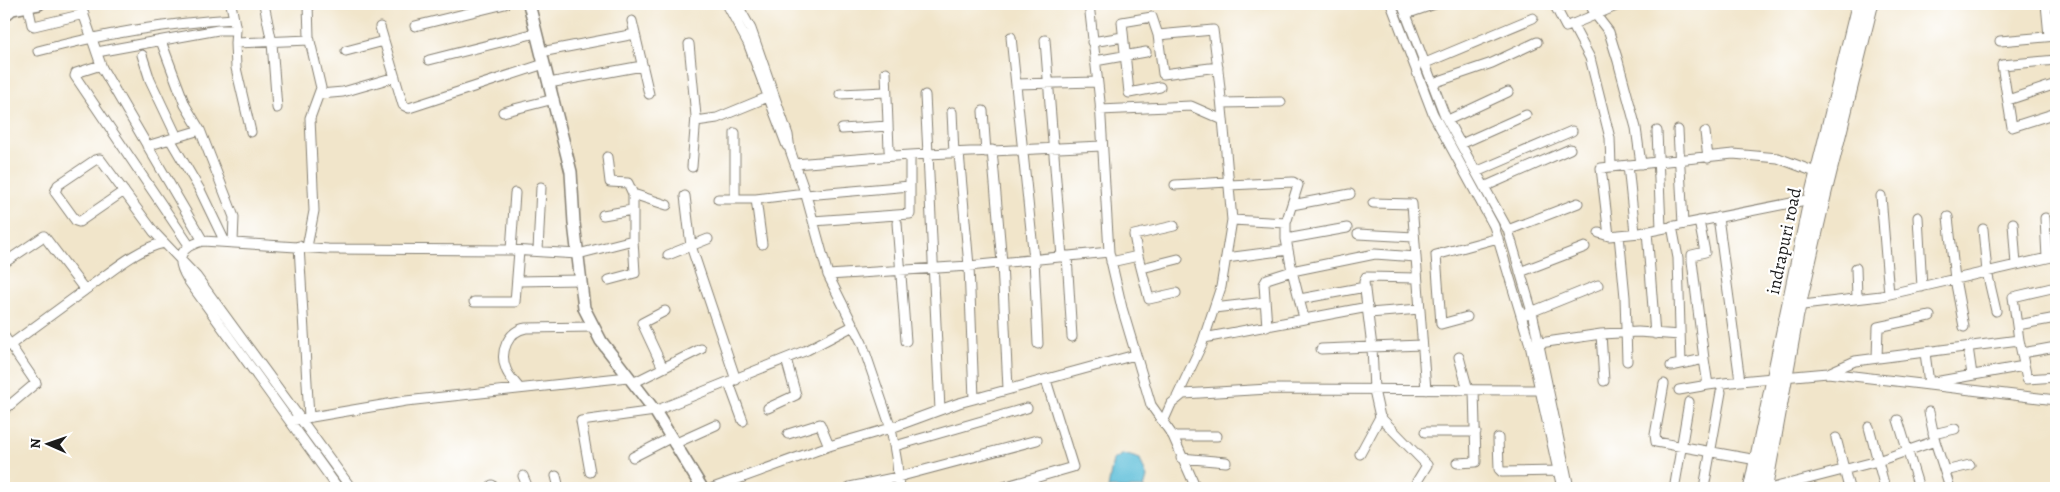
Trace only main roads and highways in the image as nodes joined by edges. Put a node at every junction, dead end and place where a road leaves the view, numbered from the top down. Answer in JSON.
{"nodes":[{"id":1,"x":1859,"y":4,"type":"edge"},
{"id":2,"x":1870,"y":4,"type":"edge"},
{"id":3,"x":1794,"y":306,"type":"junction"},
{"id":4,"x":1781,"y":378,"type":"junction"},
{"id":5,"x":1751,"y":488,"type":"edge"},
{"id":6,"x":1765,"y":488,"type":"edge"}],
"edges":[{"from":1,"to":3,"type":"main road","name":"indrapuri road"},
{"from":2,"to":3,"type":"main road","name":"indrapuri road"},
{"from":3,"to":4,"type":"main road","name":"indrapuri road"},
{"from":4,"to":5,"type":"main road","name":"indrapuri road"},
{"from":4,"to":6,"type":"main road","name":"indrapuri road"}]}
